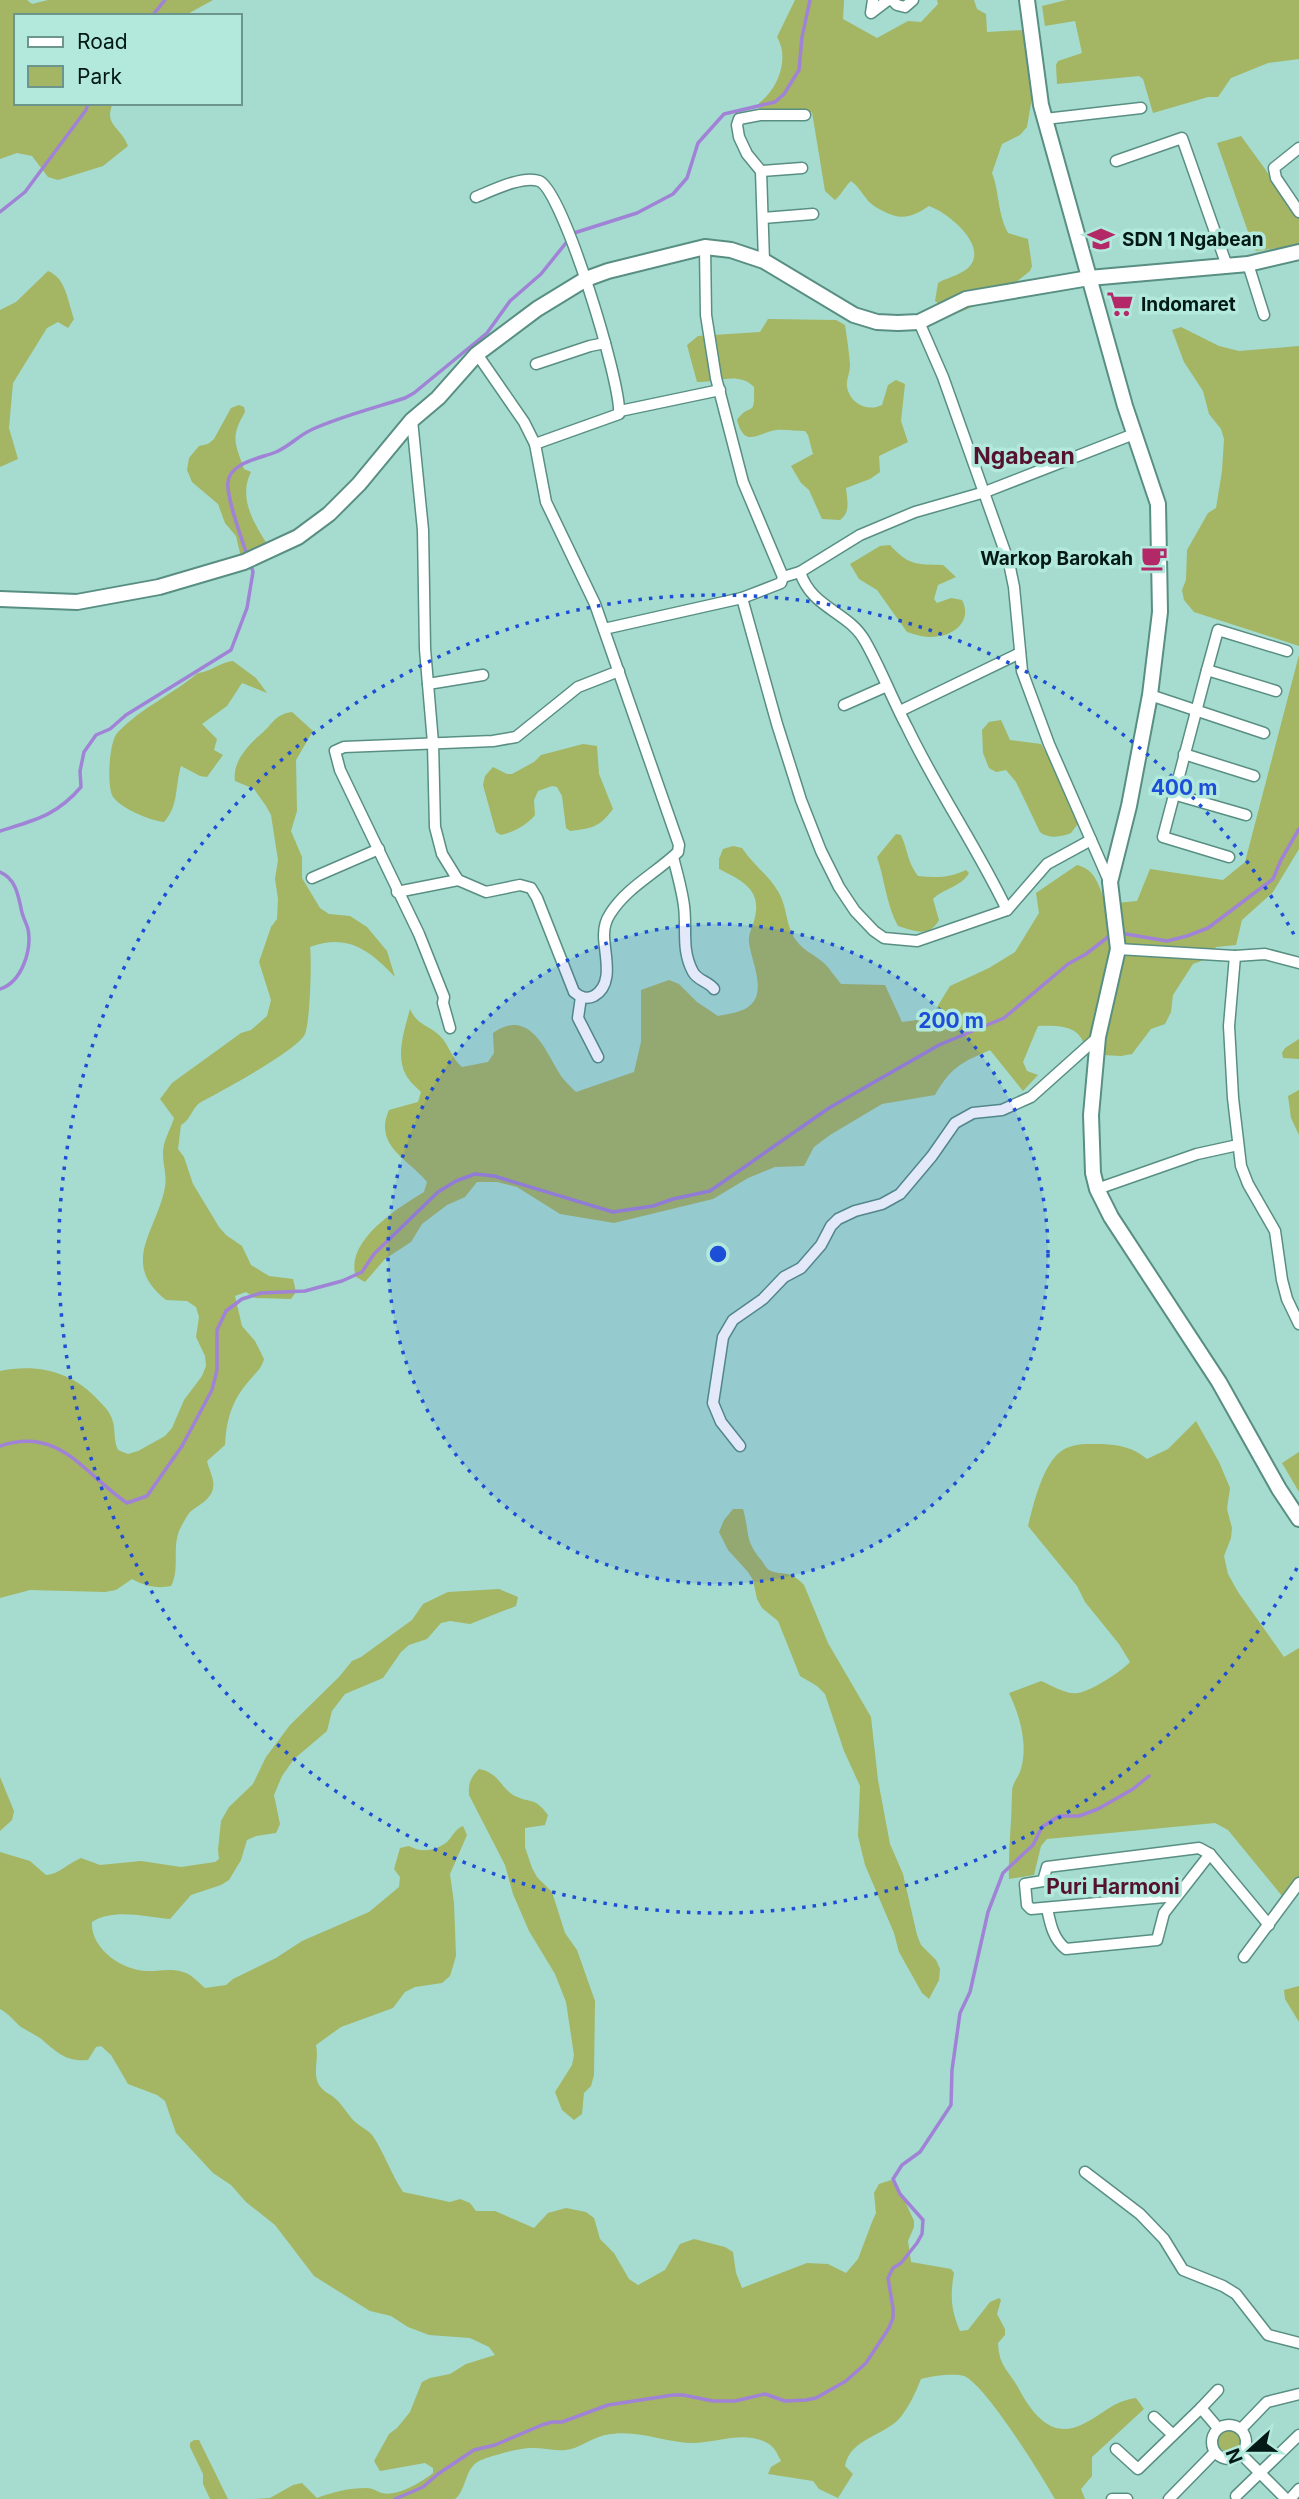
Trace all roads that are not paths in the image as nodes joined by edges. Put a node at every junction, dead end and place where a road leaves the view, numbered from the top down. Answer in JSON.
{"nodes":[{"id":1,"x":873,"y":0,"type":"edge"},
{"id":2,"x":890,"y":0,"type":"edge"},
{"id":3,"x":913,"y":0,"type":"edge"},
{"id":4,"x":1027,"y":0,"type":"edge"},
{"id":5,"x":1141,"y":108,"type":"dead end"},
{"id":6,"x":805,"y":115,"type":"dead end"},
{"id":7,"x":1045,"y":119,"type":"junction"},
{"id":8,"x":1299,"y":148,"type":"edge"},
{"id":9,"x":1116,"y":162,"type":"dead end"},
{"id":10,"x":802,"y":168,"type":"dead end"},
{"id":11,"x":761,"y":171,"type":"junction"},
{"id":12,"x":476,"y":197,"type":"dead end"},
{"id":13,"x":1299,"y":212,"type":"edge"},
{"id":14,"x":813,"y":214,"type":"dead end"},
{"id":15,"x":763,"y":218,"type":"junction"},
{"id":16,"x":705,"y":247,"type":"junction"},
{"id":17,"x":1299,"y":252,"type":"edge"},
{"id":18,"x":764,"y":261,"type":"junction"},
{"id":19,"x":1248,"y":264,"type":"junction"},
{"id":20,"x":1227,"y":266,"type":"junction"},
{"id":21,"x":1089,"y":278,"type":"junction"},
{"id":22,"x":586,"y":279,"type":"junction"},
{"id":23,"x":1264,"y":315,"type":"dead end"},
{"id":24,"x":919,"y":322,"type":"junction"},
{"id":25,"x":605,"y":343,"type":"junction"},
{"id":26,"x":480,"y":357,"type":"junction"},
{"id":27,"x":536,"y":364,"type":"dead end"},
{"id":28,"x":720,"y":390,"type":"junction"},
{"id":29,"x":620,"y":411,"type":"junction"},
{"id":30,"x":412,"y":420,"type":"junction"},
{"id":31,"x":1134,"y":434,"type":"junction"},
{"id":32,"x":536,"y":444,"type":"junction"},
{"id":33,"x":985,"y":492,"type":"junction"},
{"id":34,"x":800,"y":572,"type":"junction"},
{"id":35,"x":783,"y":577,"type":"junction"},
{"id":36,"x":742,"y":598,"type":"junction"},
{"id":37,"x":0,"y":599,"type":"edge"},
{"id":38,"x":604,"y":629,"type":"junction"},
{"id":39,"x":1287,"y":651,"type":"dead end"},
{"id":40,"x":1020,"y":653,"type":"junction"},
{"id":41,"x":1207,"y":670,"type":"junction"},
{"id":42,"x":619,"y":671,"type":"junction"},
{"id":43,"x":483,"y":675,"type":"dead end"},
{"id":44,"x":428,"y":684,"type":"junction"},
{"id":45,"x":887,"y":686,"type":"junction"},
{"id":46,"x":1276,"y":691,"type":"dead end"},
{"id":47,"x":1150,"y":695,"type":"junction"},
{"id":48,"x":844,"y":705,"type":"dead end"},
{"id":49,"x":1195,"y":710,"type":"junction"},
{"id":50,"x":900,"y":711,"type":"junction"},
{"id":51,"x":1264,"y":733,"type":"dead end"},
{"id":52,"x":433,"y":743,"type":"junction"},
{"id":53,"x":1184,"y":754,"type":"junction"},
{"id":54,"x":1254,"y":776,"type":"dead end"},
{"id":55,"x":1173,"y":793,"type":"junction"},
{"id":56,"x":1246,"y":816,"type":"dead end"},
{"id":57,"x":1091,"y":840,"type":"junction"},
{"id":58,"x":379,"y":849,"type":"junction"},
{"id":59,"x":673,"y":857,"type":"junction"},
{"id":60,"x":1229,"y":857,"type":"dead end"},
{"id":61,"x":312,"y":878,"type":"dead end"},
{"id":62,"x":458,"y":880,"type":"junction"},
{"id":63,"x":1110,"y":882,"type":"junction"},
{"id":64,"x":397,"y":892,"type":"junction"},
{"id":65,"x":1007,"y":910,"type":"junction"},
{"id":66,"x":1116,"y":938,"type":"junction"},
{"id":67,"x":1235,"y":956,"type":"junction"},
{"id":68,"x":1299,"y":963,"type":"edge"},
{"id":69,"x":713,"y":989,"type":"dead end"},
{"id":70,"x":581,"y":997,"type":"junction"},
{"id":71,"x":450,"y":1028,"type":"dead end"},
{"id":72,"x":1098,"y":1037,"type":"junction"},
{"id":73,"x":598,"y":1057,"type":"dead end"},
{"id":74,"x":1238,"y":1145,"type":"junction"},
{"id":75,"x":1097,"y":1189,"type":"junction"},
{"id":76,"x":1299,"y":1324,"type":"edge"},
{"id":77,"x":740,"y":1446,"type":"dead end"},
{"id":78,"x":1299,"y":1519,"type":"edge"},
{"id":79,"x":1210,"y":1854,"type":"junction"},
{"id":80,"x":1299,"y":1884,"type":"edge"},
{"id":81,"x":1176,"y":1896,"type":"junction"},
{"id":82,"x":1047,"y":1908,"type":"junction"},
{"id":83,"x":1269,"y":1925,"type":"junction"},
{"id":84,"x":1244,"y":1957,"type":"dead end"},
{"id":85,"x":1085,"y":2172,"type":"dead end"},
{"id":86,"x":1299,"y":2343,"type":"edge"},
{"id":87,"x":1218,"y":2390,"type":"dead end"},
{"id":88,"x":1299,"y":2394,"type":"edge"},
{"id":89,"x":1201,"y":2408,"type":"junction"},
{"id":90,"x":1154,"y":2417,"type":"dead end"},
{"id":91,"x":1218,"y":2428,"type":"junction"},
{"id":92,"x":1241,"y":2430,"type":"junction"},
{"id":93,"x":1172,"y":2434,"type":"junction"},
{"id":94,"x":1299,"y":2435,"type":"edge"},
{"id":95,"x":1116,"y":2449,"type":"dead end"},
{"id":96,"x":1214,"y":2453,"type":"junction"},
{"id":97,"x":1242,"y":2455,"type":"junction"},
{"id":98,"x":1259,"y":2473,"type":"junction"},
{"id":99,"x":1299,"y":2489,"type":"edge"},
{"id":100,"x":1236,"y":2496,"type":"dead end"},
{"id":101,"x":1112,"y":2499,"type":"edge"},
{"id":102,"x":1127,"y":2499,"type":"edge"},
{"id":103,"x":1169,"y":2499,"type":"edge"},
{"id":104,"x":1288,"y":2499,"type":"edge"}],
"edges":[{"from":1,"to":2,"type":"street"},
{"from":2,"to":3,"type":"street"},
{"from":4,"to":7,"type":"street"},
{"from":5,"to":7,"type":"street"},
{"from":6,"to":11,"type":"street"},
{"from":7,"to":21,"type":"street"},
{"from":8,"to":13,"type":"street"},
{"from":9,"to":20,"type":"street"},
{"from":10,"to":11,"type":"street"},
{"from":11,"to":15,"type":"street"},
{"from":12,"to":22,"type":"street"},
{"from":14,"to":15,"type":"street"},
{"from":15,"to":18,"type":"street"},
{"from":16,"to":18,"type":"street"},
{"from":16,"to":22,"type":"street"},
{"from":16,"to":28,"type":"street"},
{"from":17,"to":19,"type":"street"},
{"from":18,"to":24,"type":"street"},
{"from":19,"to":20,"type":"street"},
{"from":19,"to":23,"type":"street"},
{"from":20,"to":21,"type":"street"},
{"from":21,"to":24,"type":"street"},
{"from":21,"to":31,"type":"street"},
{"from":22,"to":25,"type":"street"},
{"from":22,"to":26,"type":"street"},
{"from":24,"to":33,"type":"street"},
{"from":25,"to":27,"type":"street"},
{"from":25,"to":29,"type":"street"},
{"from":26,"to":30,"type":"street"},
{"from":26,"to":32,"type":"street"},
{"from":28,"to":29,"type":"street"},
{"from":28,"to":35,"type":"street"},
{"from":29,"to":32,"type":"street"},
{"from":30,"to":37,"type":"street"},
{"from":30,"to":44,"type":"street"},
{"from":31,"to":33,"type":"street"},
{"from":31,"to":47,"type":"street"},
{"from":32,"to":38,"type":"street"},
{"from":33,"to":34,"type":"street"},
{"from":33,"to":40,"type":"street"},
{"from":34,"to":35,"type":"street"},
{"from":34,"to":45,"type":"street"},
{"from":35,"to":36,"type":"street"},
{"from":36,"to":38,"type":"street"},
{"from":36,"to":65,"type":"street"},
{"from":38,"to":42,"type":"street"},
{"from":39,"to":41,"type":"street"},
{"from":40,"to":50,"type":"street"},
{"from":40,"to":57,"type":"street"},
{"from":41,"to":46,"type":"street"},
{"from":41,"to":49,"type":"street"},
{"from":42,"to":52,"type":"street"},
{"from":42,"to":59,"type":"street"},
{"from":43,"to":44,"type":"street"},
{"from":44,"to":52,"type":"street"},
{"from":45,"to":48,"type":"street"},
{"from":45,"to":50,"type":"street"},
{"from":47,"to":49,"type":"street"},
{"from":47,"to":63,"type":"street"},
{"from":49,"to":51,"type":"street"},
{"from":49,"to":53,"type":"street"},
{"from":50,"to":65,"type":"street"},
{"from":52,"to":58,"type":"street"},
{"from":52,"to":62,"type":"street"},
{"from":53,"to":54,"type":"street"},
{"from":53,"to":55,"type":"street"},
{"from":55,"to":56,"type":"street"},
{"from":55,"to":60,"type":"street"},
{"from":57,"to":63,"type":"street"},
{"from":57,"to":65,"type":"street"},
{"from":58,"to":61,"type":"street"},
{"from":58,"to":64,"type":"street"},
{"from":59,"to":69,"type":"street"},
{"from":59,"to":70,"type":"street"},
{"from":62,"to":64,"type":"street"},
{"from":62,"to":70,"type":"street"},
{"from":63,"to":66,"type":"street"},
{"from":64,"to":71,"type":"street"},
{"from":66,"to":67,"type":"street"},
{"from":66,"to":72,"type":"street"},
{"from":67,"to":68,"type":"street"},
{"from":67,"to":74,"type":"street"},
{"from":70,"to":73,"type":"street"},
{"from":72,"to":75,"type":"street"},
{"from":72,"to":77,"type":"street"},
{"from":74,"to":75,"type":"street"},
{"from":74,"to":76,"type":"street"},
{"from":75,"to":78,"type":"street"},
{"from":79,"to":81,"type":"street"},
{"from":79,"to":82,"type":"street"},
{"from":79,"to":83,"type":"street"},
{"from":80,"to":83,"type":"street"},
{"from":81,"to":82,"type":"street"},
{"from":81,"to":82,"type":"street"},
{"from":83,"to":84,"type":"street"},
{"from":85,"to":86,"type":"street"},
{"from":87,"to":89,"type":"street"},
{"from":88,"to":92,"type":"street"},
{"from":89,"to":91,"type":"street"},
{"from":89,"to":93,"type":"street"},
{"from":90,"to":93,"type":"street"},
{"from":91,"to":92,"type":"street"},
{"from":91,"to":96,"type":"street"},
{"from":92,"to":97,"type":"street"},
{"from":93,"to":95,"type":"street"},
{"from":94,"to":98,"type":"street"},
{"from":96,"to":97,"type":"street"},
{"from":96,"to":103,"type":"street"},
{"from":97,"to":98,"type":"street"},
{"from":98,"to":100,"type":"street"},
{"from":98,"to":104,"type":"street"},
{"from":99,"to":104,"type":"street"},
{"from":101,"to":102,"type":"street"}]}
